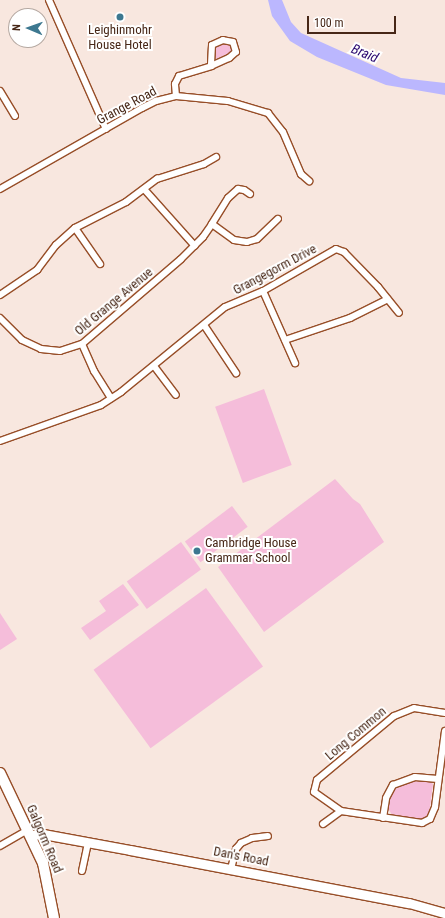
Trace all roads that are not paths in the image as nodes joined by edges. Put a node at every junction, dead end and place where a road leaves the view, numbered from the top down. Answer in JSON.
{"nodes":[{"id":1,"x":49,"y":0,"type":"edge"},
{"id":2,"x":211,"y":66,"type":"junction"},
{"id":3,"x":0,"y":91,"type":"edge"},
{"id":4,"x":176,"y":96,"type":"junction"},
{"id":5,"x":15,"y":116,"type":"dead end"},
{"id":6,"x":106,"y":129,"type":"junction"},
{"id":7,"x":216,"y":157,"type":"dead end"},
{"id":8,"x":309,"y":181,"type":"dead end"},
{"id":9,"x":0,"y":189,"type":"edge"},
{"id":10,"x":144,"y":189,"type":"junction"},
{"id":11,"x":250,"y":194,"type":"dead end"},
{"id":12,"x":278,"y":219,"type":"dead end"},
{"id":13,"x":212,"y":224,"type":"junction"},
{"id":14,"x":75,"y":228,"type":"junction"},
{"id":15,"x":195,"y":246,"type":"junction"},
{"id":16,"x":100,"y":264,"type":"dead end"},
{"id":17,"x":263,"y":291,"type":"junction"},
{"id":18,"x":0,"y":296,"type":"edge"},
{"id":19,"x":388,"y":299,"type":"junction"},
{"id":20,"x":399,"y":313,"type":"dead end"},
{"id":21,"x":0,"y":318,"type":"edge"},
{"id":22,"x":204,"y":325,"type":"junction"},
{"id":23,"x":285,"y":340,"type":"junction"},
{"id":24,"x":82,"y":344,"type":"junction"},
{"id":25,"x":295,"y":363,"type":"dead end"},
{"id":26,"x":154,"y":366,"type":"junction"},
{"id":27,"x":236,"y":373,"type":"dead end"},
{"id":28,"x":176,"y":395,"type":"dead end"},
{"id":29,"x":111,"y":398,"type":"junction"},
{"id":30,"x":0,"y":441,"type":"edge"},
{"id":31,"x":445,"y":713,"type":"edge"},
{"id":32,"x":445,"y":731,"type":"edge"},
{"id":33,"x":0,"y":773,"type":"edge"},
{"id":34,"x":438,"y":779,"type":"junction"},
{"id":35,"x":341,"y":810,"type":"junction"},
{"id":36,"x":383,"y":818,"type":"junction"},
{"id":37,"x":323,"y":824,"type":"dead end"},
{"id":38,"x":29,"y":833,"type":"junction"},
{"id":39,"x":268,"y":836,"type":"dead end"},
{"id":40,"x":88,"y":843,"type":"junction"},
{"id":41,"x":0,"y":846,"type":"edge"},
{"id":42,"x":231,"y":869,"type":"junction"},
{"id":43,"x":82,"y":871,"type":"dead end"},
{"id":44,"x":445,"y":912,"type":"edge"},
{"id":45,"x":54,"y":918,"type":"edge"}],
"edges":[{"from":1,"to":6,"type":"street"},
{"from":2,"to":2,"type":"street"},
{"from":2,"to":4,"type":"street"},
{"from":3,"to":5,"type":"street"},
{"from":4,"to":6,"type":"street","name":"Grange Road"},
{"from":4,"to":8,"type":"street","name":"Grange Road"},
{"from":6,"to":9,"type":"street","name":"Grange Road"},
{"from":7,"to":10,"type":"street"},
{"from":10,"to":14,"type":"street"},
{"from":10,"to":15,"type":"street"},
{"from":11,"to":13,"type":"street","name":"Old Grange Avenue"},
{"from":12,"to":13,"type":"street"},
{"from":13,"to":15,"type":"street","name":"Old Grange Avenue"},
{"from":14,"to":16,"type":"street"},
{"from":14,"to":18,"type":"street"},
{"from":15,"to":24,"type":"street","name":"Old Grange Avenue"},
{"from":17,"to":19,"type":"street","name":"Grangegorm Drive"},
{"from":17,"to":22,"type":"street","name":"Grangegorm Drive"},
{"from":17,"to":23,"type":"street"},
{"from":19,"to":20,"type":"street","name":"Grangegorm Drive"},
{"from":19,"to":23,"type":"street"},
{"from":21,"to":24,"type":"street","name":"Old Grange Avenue"},
{"from":22,"to":26,"type":"street","name":"Grangegorm Drive"},
{"from":22,"to":27,"type":"street"},
{"from":23,"to":25,"type":"street"},
{"from":24,"to":29,"type":"street"},
{"from":26,"to":28,"type":"street"},
{"from":26,"to":29,"type":"street","name":"Grangegorm Drive"},
{"from":29,"to":30,"type":"street","name":"Grangegorm Drive"},
{"from":31,"to":35,"type":"street","name":"Long Common"},
{"from":32,"to":34,"type":"street"},
{"from":33,"to":38,"type":"main road","name":"Galgorm Road"},
{"from":34,"to":36,"type":"street"},
{"from":34,"to":36,"type":"street"},
{"from":35,"to":36,"type":"street"},
{"from":35,"to":37,"type":"street"},
{"from":38,"to":40,"type":"street","name":"Dan's Road"},
{"from":38,"to":41,"type":"street"},
{"from":38,"to":45,"type":"main road","name":"Galgorm Road"},
{"from":39,"to":42,"type":"street"},
{"from":40,"to":42,"type":"street","name":"Dan's Road"},
{"from":40,"to":43,"type":"street"},
{"from":42,"to":44,"type":"street","name":"Dan's Road"}]}
